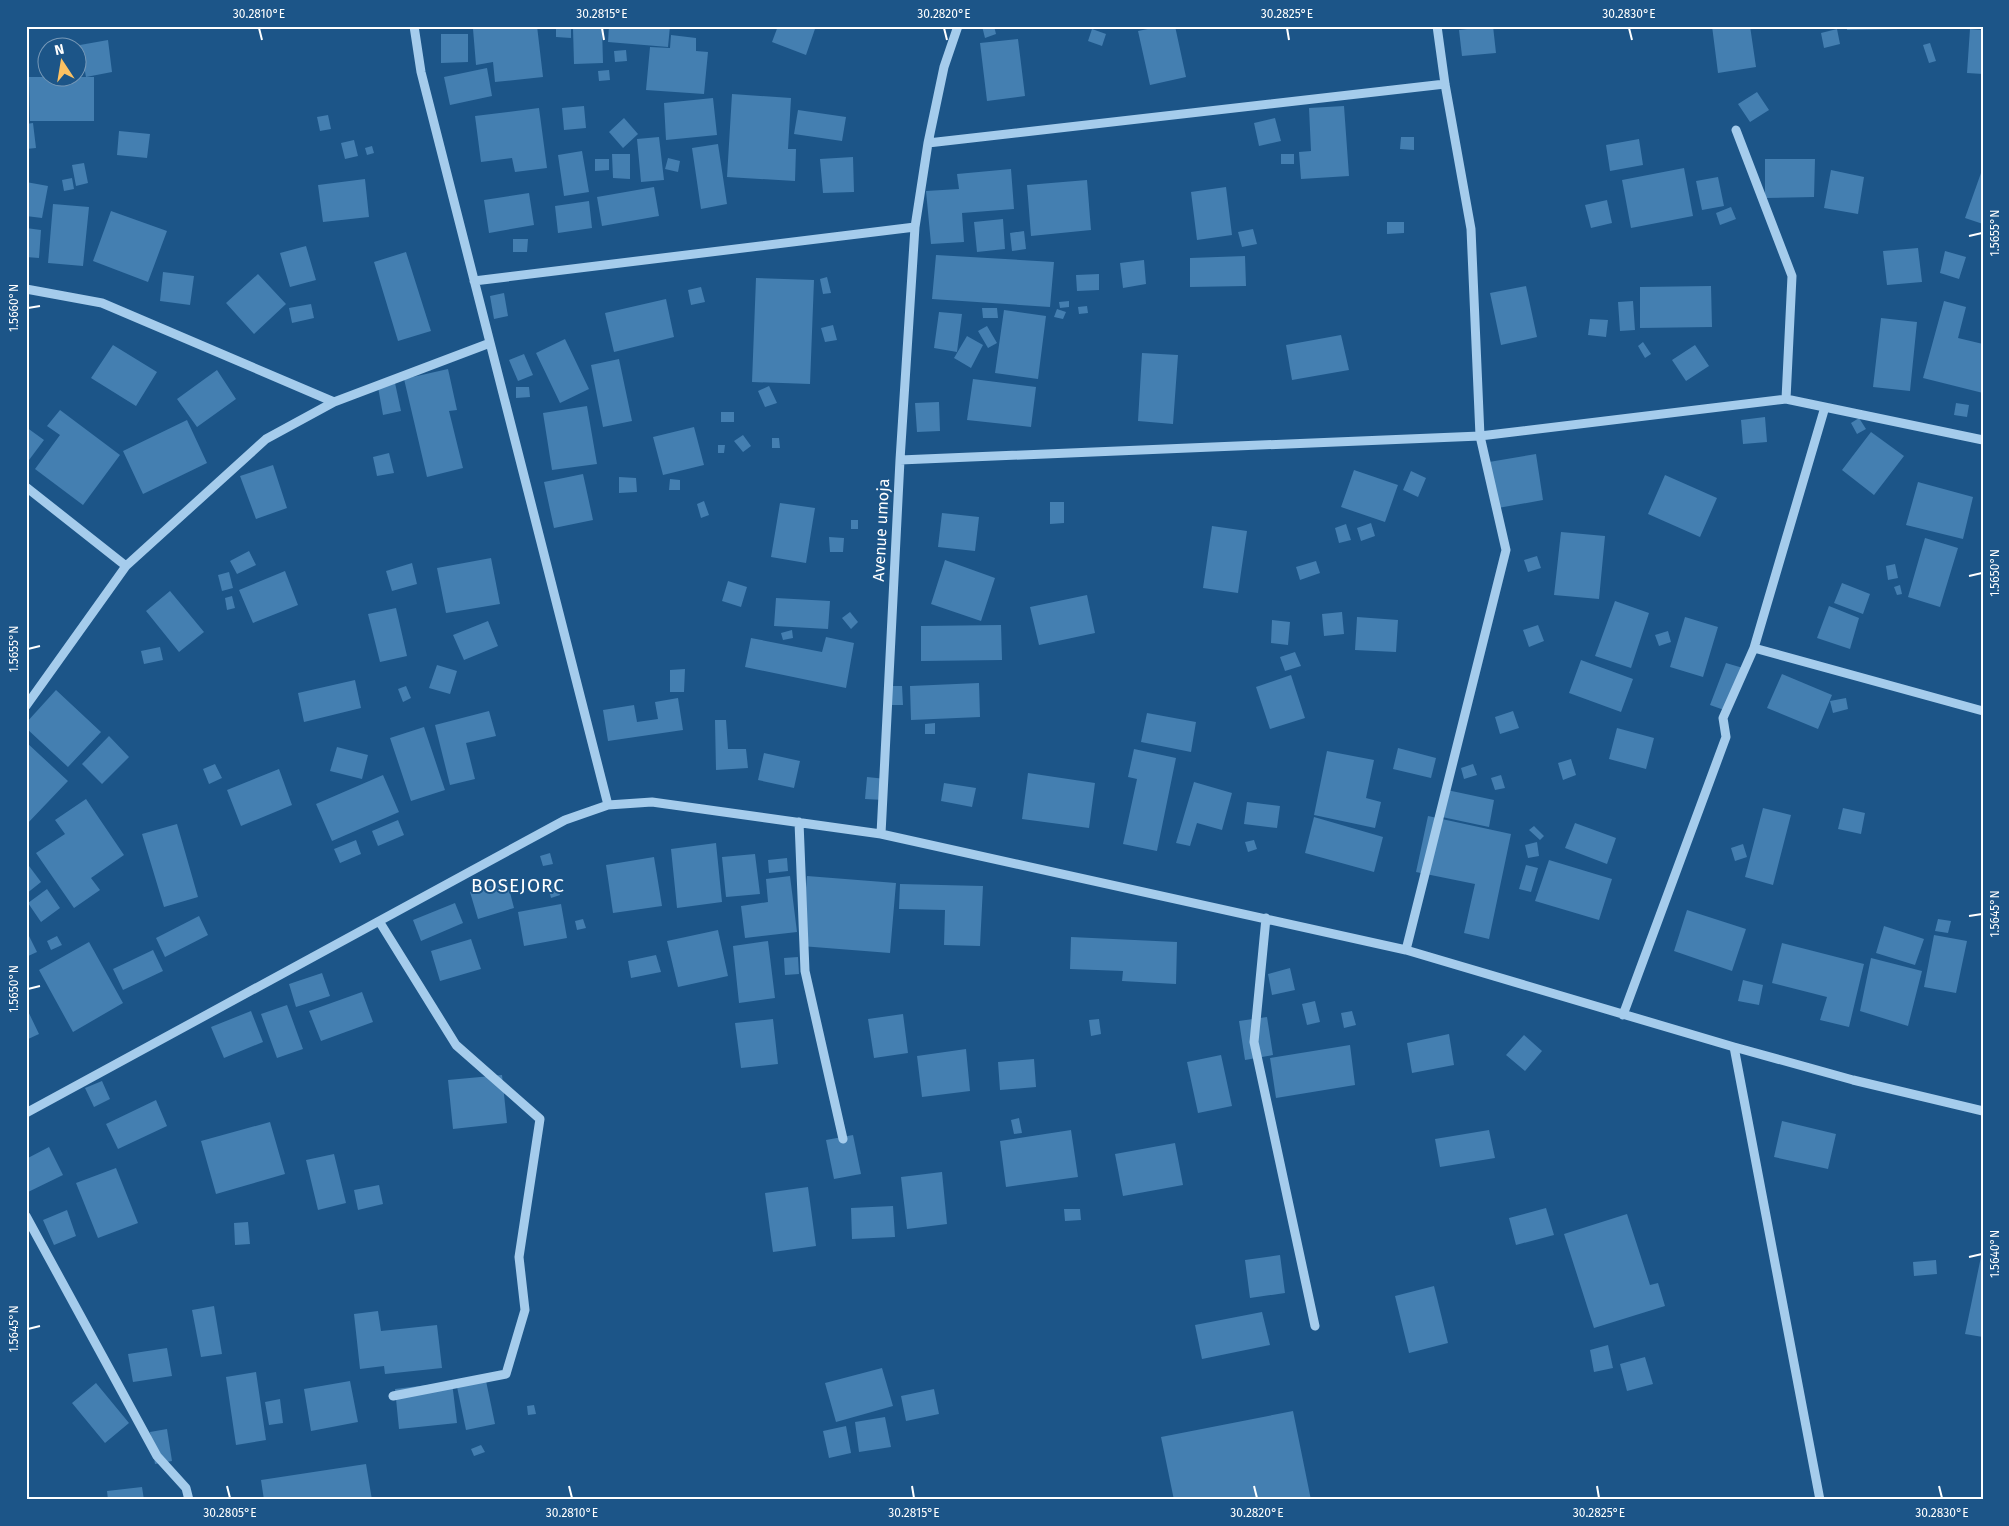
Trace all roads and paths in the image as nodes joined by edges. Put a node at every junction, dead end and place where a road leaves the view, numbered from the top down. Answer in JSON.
{"nodes":[{"id":1,"x":414,"y":26,"type":"edge"},
{"id":2,"x":958,"y":26,"type":"edge"},
{"id":3,"x":1437,"y":26,"type":"edge"},
{"id":4,"x":1444,"y":84,"type":"junction"},
{"id":5,"x":1736,"y":130,"type":"dead end"},
{"id":6,"x":928,"y":143,"type":"junction"},
{"id":7,"x":915,"y":227,"type":"junction"},
{"id":8,"x":474,"y":281,"type":"junction"},
{"id":9,"x":26,"y":289,"type":"edge"},
{"id":10,"x":490,"y":343,"type":"junction"},
{"id":11,"x":1786,"y":399,"type":"junction"},
{"id":12,"x":334,"y":402,"type":"junction"},
{"id":13,"x":1825,"y":407,"type":"junction"},
{"id":14,"x":1480,"y":436,"type":"junction"},
{"id":15,"x":1983,"y":440,"type":"edge"},
{"id":16,"x":900,"y":460,"type":"junction"},
{"id":17,"x":26,"y":486,"type":"edge"},
{"id":18,"x":126,"y":566,"type":"junction"},
{"id":19,"x":1754,"y":648,"type":"junction"},
{"id":20,"x":26,"y":706,"type":"edge"},
{"id":21,"x":1983,"y":711,"type":"edge"},
{"id":22,"x":608,"y":806,"type":"junction"},
{"id":23,"x":799,"y":822,"type":"junction"},
{"id":24,"x":881,"y":834,"type":"junction"},
{"id":25,"x":1266,"y":918,"type":"junction"},
{"id":26,"x":379,"y":921,"type":"junction"},
{"id":27,"x":1406,"y":950,"type":"junction"},
{"id":28,"x":1623,"y":1015,"type":"junction"},
{"id":29,"x":1734,"y":1047,"type":"junction"},
{"id":30,"x":1983,"y":1111,"type":"edge"},
{"id":31,"x":26,"y":1113,"type":"edge"},
{"id":32,"x":843,"y":1139,"type":"dead end"},
{"id":33,"x":26,"y":1216,"type":"edge"},
{"id":34,"x":1315,"y":1326,"type":"dead end"},
{"id":35,"x":393,"y":1396,"type":"dead end"},
{"id":36,"x":189,"y":1500,"type":"edge"},
{"id":37,"x":1820,"y":1500,"type":"edge"}],
"edges":[{"from":1,"to":8,"type":"street"},
{"from":2,"to":6,"type":"street","name":"Avenue umoja"},
{"from":3,"to":4,"type":"street"},
{"from":4,"to":6,"type":"street"},
{"from":4,"to":14,"type":"street"},
{"from":5,"to":11,"type":"street"},
{"from":6,"to":7,"type":"street","name":"Avenue umoja"},
{"from":7,"to":8,"type":"street"},
{"from":7,"to":16,"type":"street","name":"Avenue umoja"},
{"from":8,"to":10,"type":"street"},
{"from":9,"to":12,"type":"street"},
{"from":10,"to":12,"type":"street"},
{"from":10,"to":22,"type":"street"},
{"from":11,"to":13,"type":"street"},
{"from":11,"to":14,"type":"street"},
{"from":12,"to":18,"type":"street"},
{"from":13,"to":15,"type":"street"},
{"from":13,"to":19,"type":"street"},
{"from":14,"to":16,"type":"street"},
{"from":14,"to":27,"type":"street"},
{"from":16,"to":24,"type":"street","name":"Avenue umoja"},
{"from":17,"to":18,"type":"street"},
{"from":18,"to":20,"type":"street"},
{"from":19,"to":21,"type":"street"},
{"from":19,"to":28,"type":"street"},
{"from":22,"to":23,"type":"street"},
{"from":22,"to":26,"type":"street"},
{"from":23,"to":24,"type":"street"},
{"from":23,"to":32,"type":"street"},
{"from":24,"to":25,"type":"street"},
{"from":25,"to":27,"type":"street"},
{"from":25,"to":34,"type":"street"},
{"from":26,"to":31,"type":"street"},
{"from":26,"to":35,"type":"street"},
{"from":27,"to":28,"type":"street"},
{"from":28,"to":29,"type":"street"},
{"from":29,"to":30,"type":"street"},
{"from":29,"to":37,"type":"street"},
{"from":33,"to":36,"type":"street"}]}
